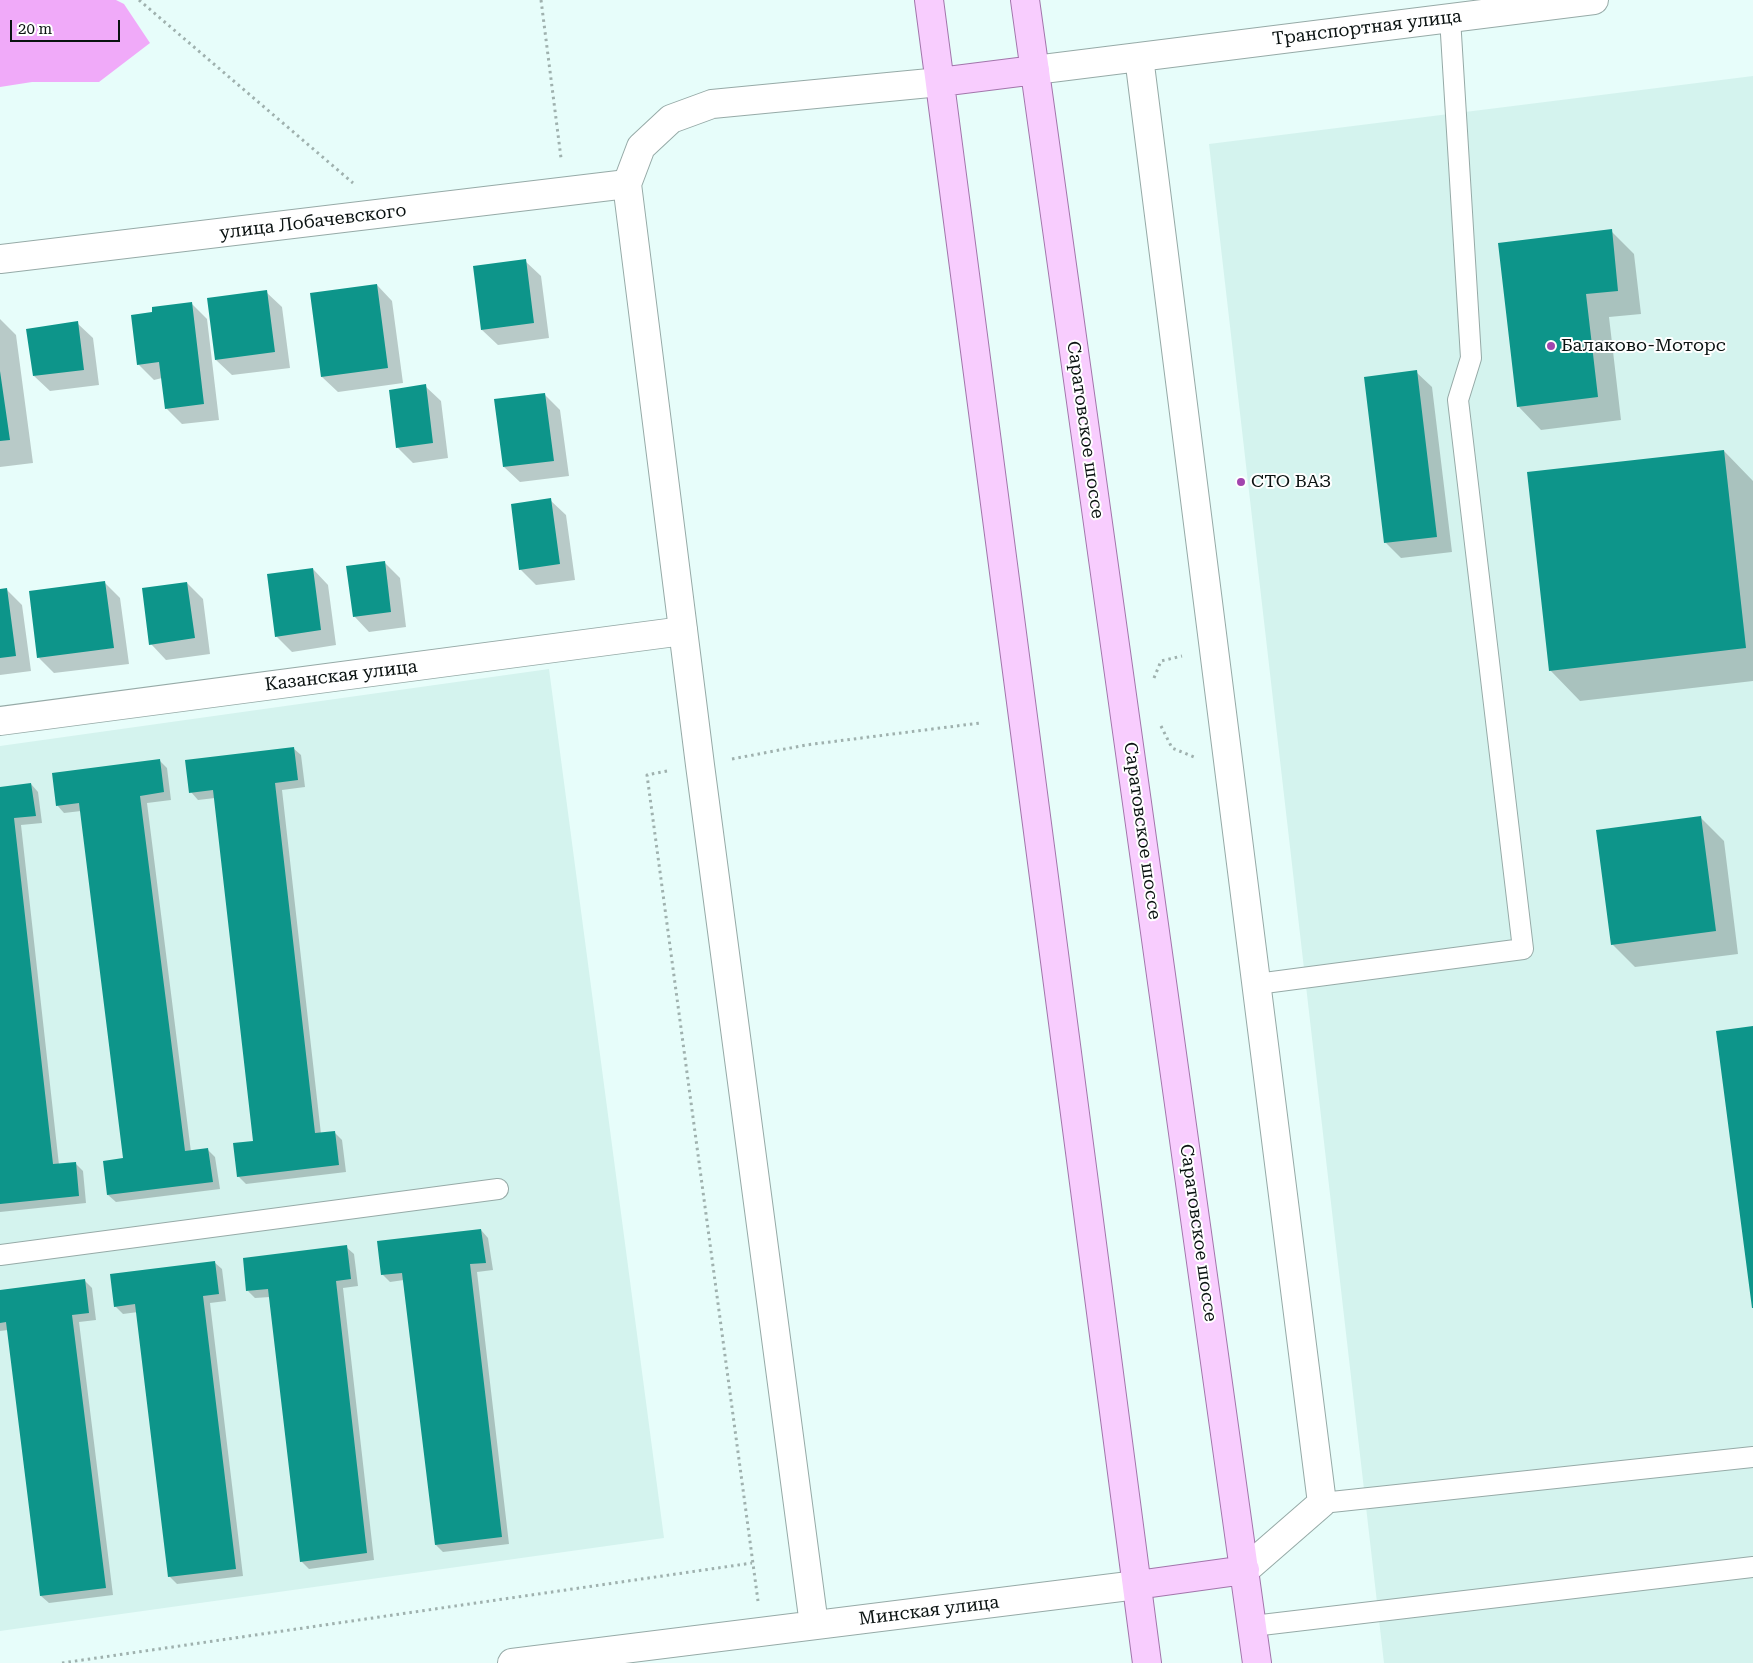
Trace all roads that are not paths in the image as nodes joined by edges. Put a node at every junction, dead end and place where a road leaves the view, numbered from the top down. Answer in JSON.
{"nodes":[{"id":1,"x":928,"y":0,"type":"edge"},
{"id":2,"x":1025,"y":0,"type":"edge"},
{"id":3,"x":1594,"y":0,"type":"edge"},
{"id":4,"x":1450,"y":18,"type":"junction"},
{"id":5,"x":1139,"y":57,"type":"junction"},
{"id":6,"x":1035,"y":70,"type":"junction"},
{"id":7,"x":940,"y":82,"type":"junction"},
{"id":8,"x":627,"y":184,"type":"junction"},
{"id":9,"x":0,"y":259,"type":"edge"},
{"id":10,"x":683,"y":631,"type":"junction"},
{"id":11,"x":0,"y":721,"type":"edge"},
{"id":12,"x":1257,"y":984,"type":"junction"},
{"id":13,"x":498,"y":1189,"type":"dead end"},
{"id":14,"x":0,"y":1254,"type":"edge"},
{"id":15,"x":1753,"y":1457,"type":"edge"},
{"id":16,"x":1322,"y":1503,"type":"junction"},
{"id":17,"x":1753,"y":1567,"type":"edge"},
{"id":18,"x":1245,"y":1570,"type":"junction"},
{"id":19,"x":1137,"y":1585,"type":"junction"},
{"id":20,"x":814,"y":1626,"type":"junction"},
{"id":21,"x":1252,"y":1626,"type":"junction"},
{"id":22,"x":512,"y":1663,"type":"edge"},
{"id":23,"x":1146,"y":1663,"type":"edge"},
{"id":24,"x":1257,"y":1663,"type":"edge"}],
"edges":[{"from":1,"to":7,"type":"main road"},
{"from":2,"to":6,"type":"main road","name":"Саратовское шоссе"},
{"from":3,"to":4,"type":"main road","name":"Транспортная улица"},
{"from":4,"to":5,"type":"main road","name":"Транспортная улица"},
{"from":4,"to":12,"type":"lane"},
{"from":5,"to":6,"type":"main road","name":"Транспортная улица"},
{"from":5,"to":12,"type":"main road"},
{"from":6,"to":7,"type":"main road"},
{"from":6,"to":18,"type":"main road","name":"Саратовское шоссе"},
{"from":7,"to":8,"type":"main road"},
{"from":7,"to":19,"type":"main road"},
{"from":8,"to":9,"type":"main road","name":"улица Лобачевского"},
{"from":8,"to":10,"type":"main road"},
{"from":10,"to":11,"type":"main road","name":"Казанская улица"},
{"from":10,"to":20,"type":"main road"},
{"from":12,"to":16,"type":"main road"},
{"from":13,"to":14,"type":"lane"},
{"from":15,"to":16,"type":"lane"},
{"from":16,"to":18,"type":"main road"},
{"from":17,"to":21,"type":"lane"},
{"from":18,"to":19,"type":"main road","name":"Минская улица"},
{"from":18,"to":21,"type":"main road","name":"Саратовское шоссе"},
{"from":19,"to":20,"type":"main road","name":"Минская улица"},
{"from":19,"to":23,"type":"main road"},
{"from":20,"to":22,"type":"main road","name":"Минская улица"},
{"from":21,"to":24,"type":"main road","name":"Саратовское шоссе"}]}
